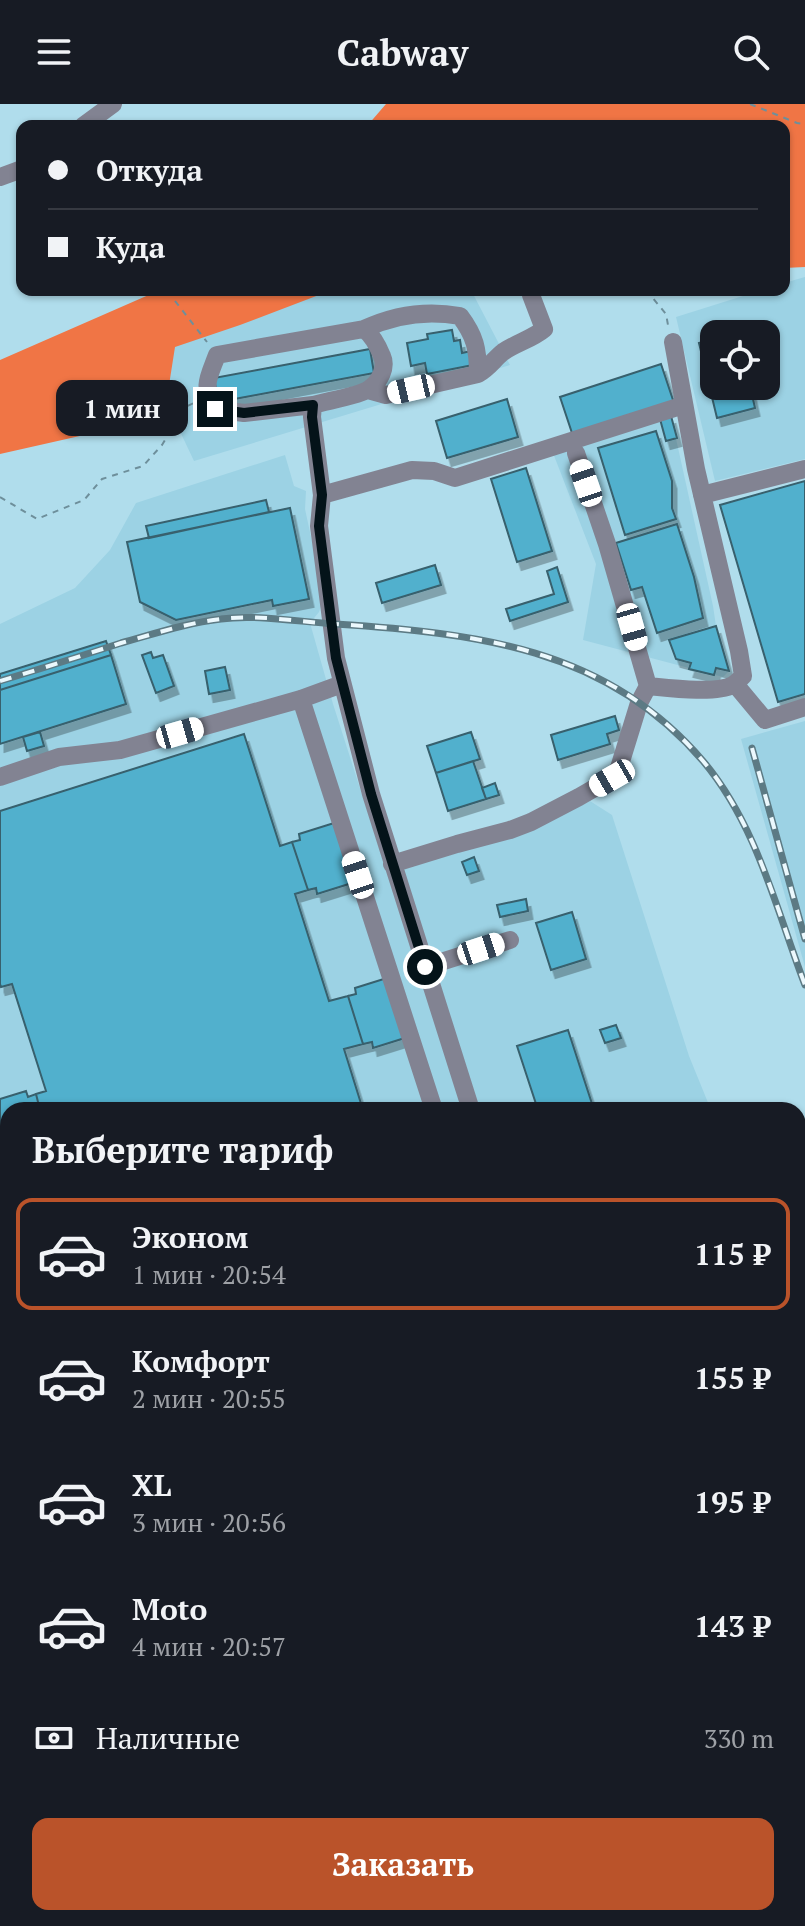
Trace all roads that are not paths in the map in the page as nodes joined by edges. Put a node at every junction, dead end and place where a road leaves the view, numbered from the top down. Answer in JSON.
{"nodes":[{"id":1,"x":113,"y":104,"type":"edge"},
{"id":2,"x":91,"y":120,"type":"edge"},
{"id":3,"x":531,"y":296,"type":"edge"},
{"id":4,"x":364,"y":329,"type":"junction"},
{"id":5,"x":673,"y":342,"type":"road end"},
{"id":6,"x":478,"y":374,"type":"junction"},
{"id":7,"x":368,"y":390,"type":"junction"},
{"id":8,"x":313,"y":405,"type":"junction"},
{"id":9,"x":684,"y":405,"type":"junction"},
{"id":10,"x":576,"y":453,"type":"dead end"},
{"id":11,"x":805,"y":469,"type":"edge"},
{"id":12,"x":322,"y":495,"type":"junction"},
{"id":13,"x":702,"y":495,"type":"junction"},
{"id":14,"x":342,"y":684,"type":"junction"},
{"id":15,"x":735,"y":684,"type":"junction"},
{"id":16,"x":648,"y":686,"type":"junction"},
{"id":17,"x":301,"y":699,"type":"junction"},
{"id":18,"x":805,"y":707,"type":"edge"},
{"id":19,"x":0,"y":777,"type":"edge"},
{"id":20,"x":392,"y":864,"type":"junction"},
{"id":21,"x":510,"y":940,"type":"dead end"},
{"id":22,"x":425,"y":967,"type":"junction"},
{"id":23,"x":431,"y":1102,"type":"edge"},
{"id":24,"x":468,"y":1102,"type":"edge"}],
"edges":[{"from":1,"to":2,"type":"street"},
{"from":3,"to":6,"type":"street"},
{"from":4,"to":6,"type":"street"},
{"from":4,"to":7,"type":"street"},
{"from":4,"to":8,"type":"street"},
{"from":5,"to":9,"type":"street"},
{"from":6,"to":7,"type":"street"},
{"from":7,"to":8,"type":"street"},
{"from":8,"to":12,"type":"street"},
{"from":9,"to":12,"type":"street"},
{"from":9,"to":13,"type":"street"},
{"from":10,"to":16,"type":"street"},
{"from":11,"to":13,"type":"street"},
{"from":12,"to":14,"type":"street"},
{"from":13,"to":15,"type":"street"},
{"from":14,"to":17,"type":"street"},
{"from":14,"to":20,"type":"street"},
{"from":15,"to":16,"type":"street"},
{"from":15,"to":18,"type":"street"},
{"from":16,"to":20,"type":"street"},
{"from":17,"to":19,"type":"street"},
{"from":17,"to":23,"type":"street"},
{"from":20,"to":22,"type":"street"},
{"from":21,"to":22,"type":"street"},
{"from":22,"to":24,"type":"street"}]}
